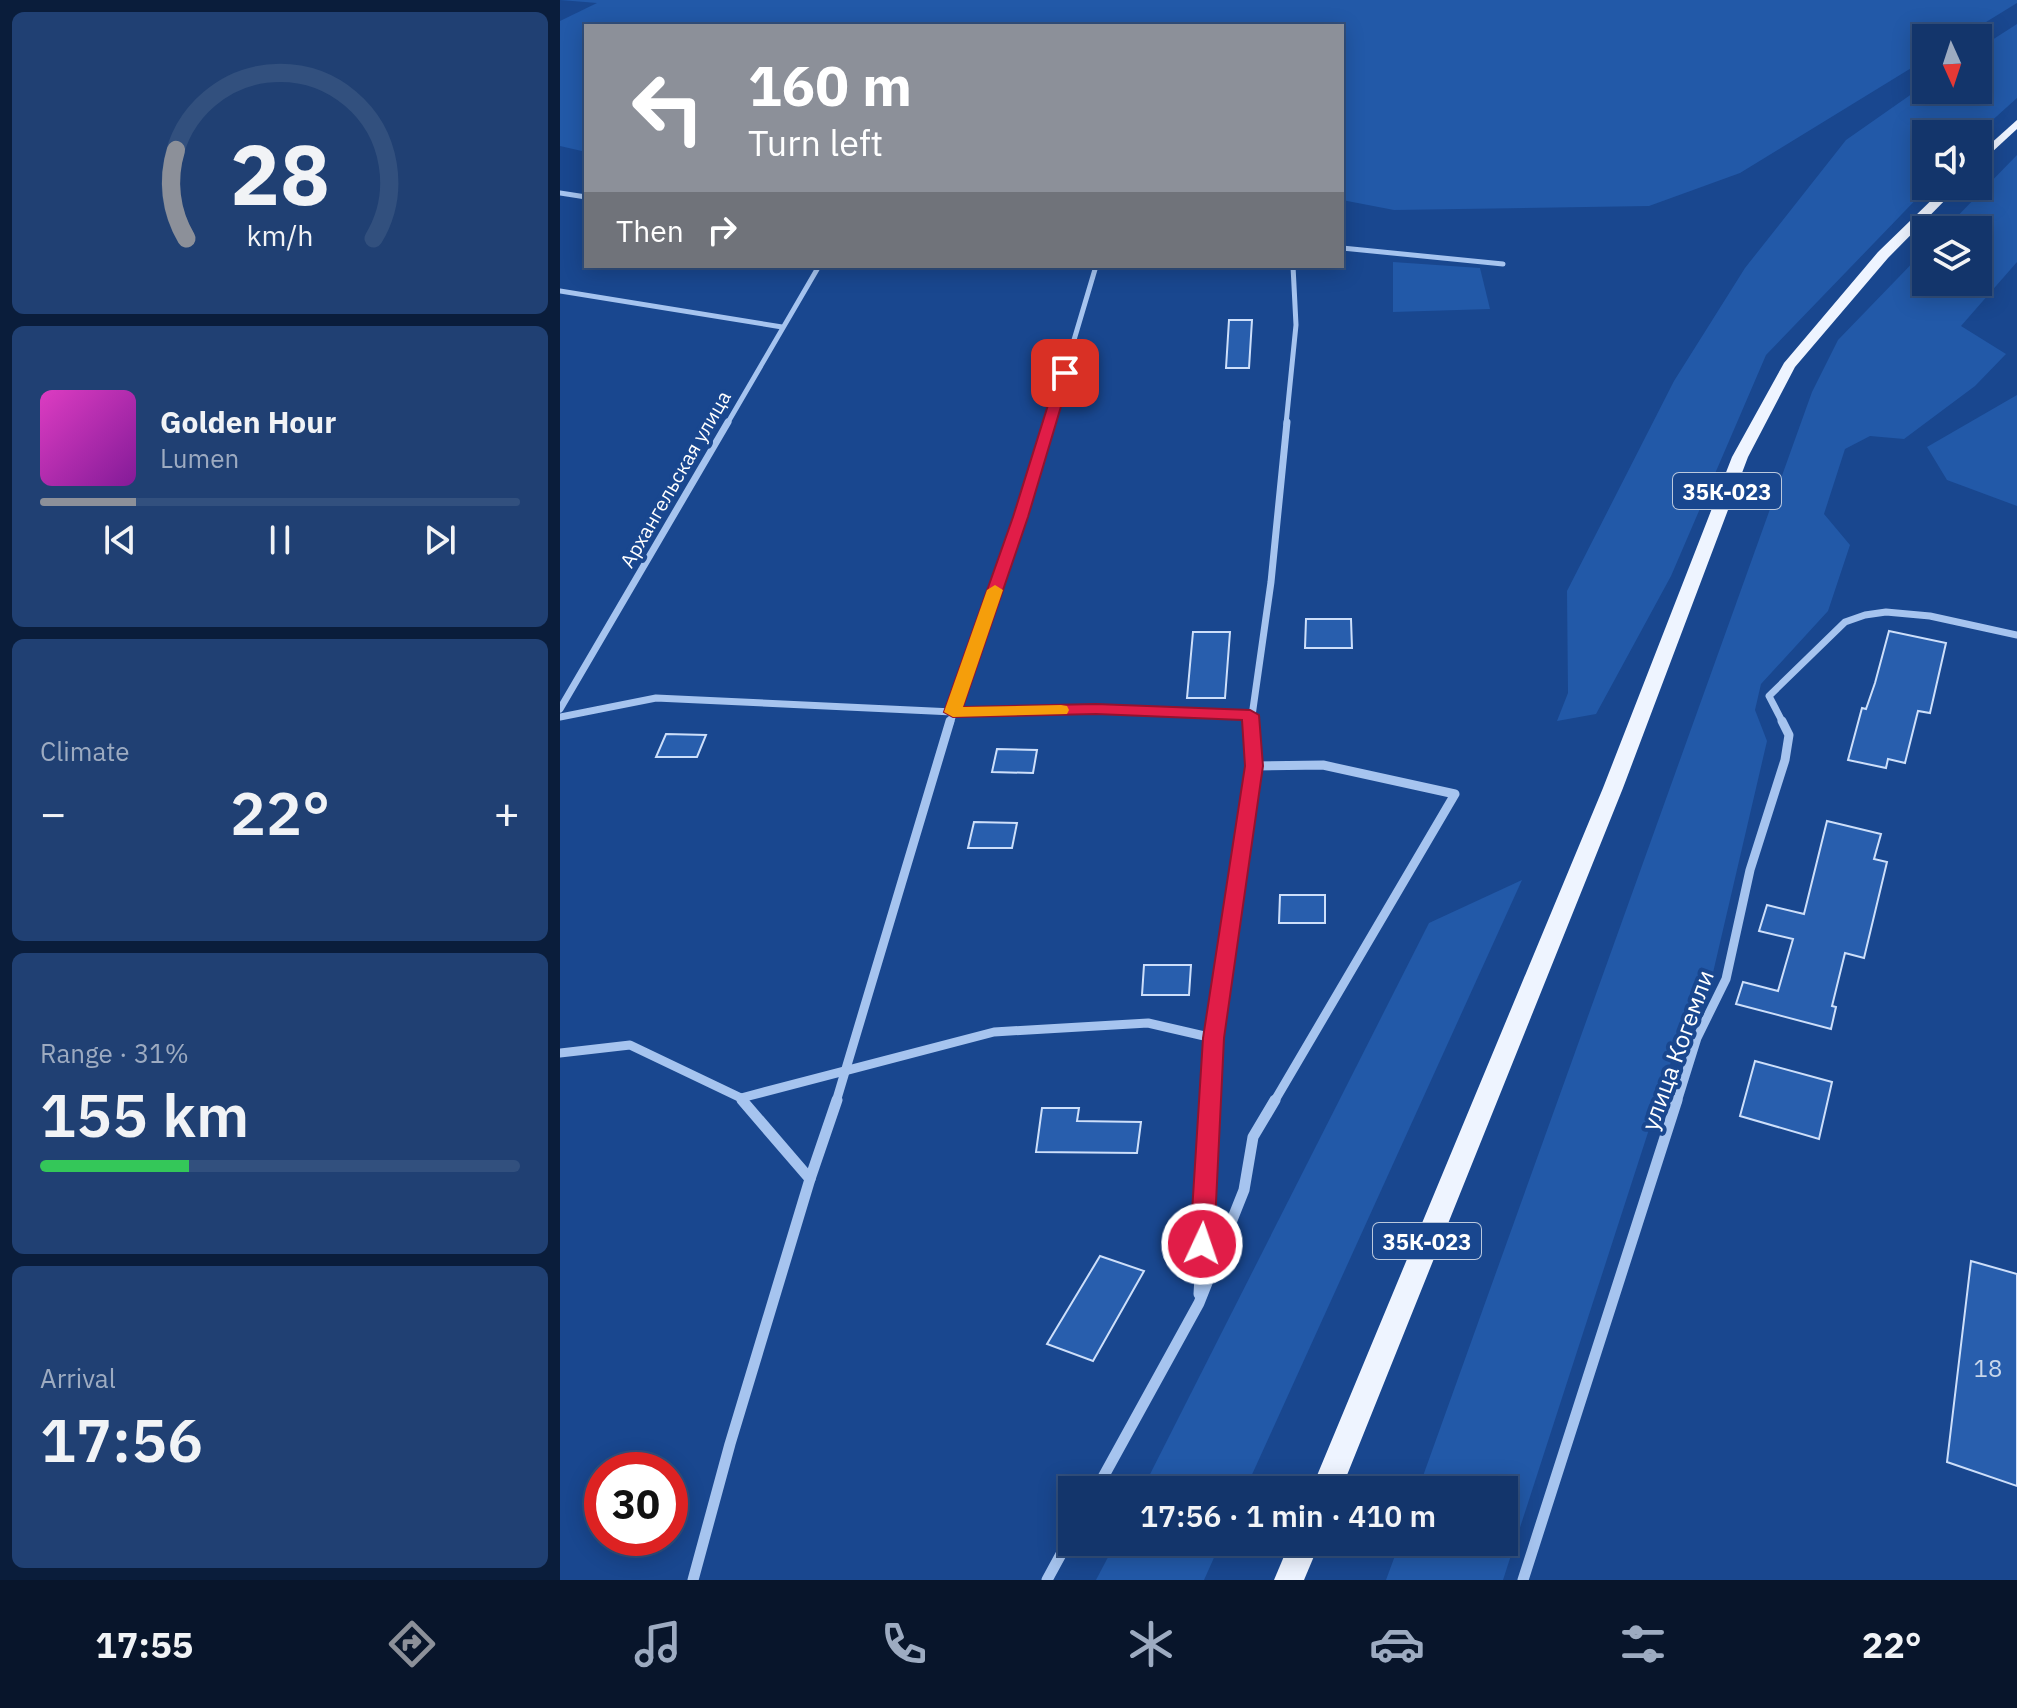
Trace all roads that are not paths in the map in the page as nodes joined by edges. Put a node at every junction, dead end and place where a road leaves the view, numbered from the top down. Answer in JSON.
{"nodes":[{"id":1,"x":2017,"y":123,"type":"edge"},
{"id":2,"x":1992,"y":148,"type":"edge"},
{"id":3,"x":560,"y":193,"type":"edge"},
{"id":4,"x":584,"y":197,"type":"edge"},
{"id":5,"x":1939,"y":200,"type":"edge"},
{"id":6,"x":1344,"y":248,"type":"edge"},
{"id":7,"x":1503,"y":264,"type":"dead end"},
{"id":8,"x":818,"y":268,"type":"edge"},
{"id":9,"x":1095,"y":268,"type":"edge"},
{"id":10,"x":1293,"y":268,"type":"edge"},
{"id":11,"x":560,"y":291,"type":"edge"},
{"id":12,"x":782,"y":327,"type":"junction"},
{"id":13,"x":2017,"y":635,"type":"edge"},
{"id":14,"x":560,"y":709,"type":"edge"},
{"id":15,"x":953,"y":712,"type":"junction"},
{"id":16,"x":1250,"y":715,"type":"junction"},
{"id":17,"x":560,"y":717,"type":"edge"},
{"id":18,"x":1254,"y":766,"type":"junction"},
{"id":19,"x":1213,"y":1038,"type":"junction"},
{"id":20,"x":560,"y":1053,"type":"edge"},
{"id":21,"x":846,"y":1073,"type":"junction"},
{"id":22,"x":741,"y":1098,"type":"junction"},
{"id":23,"x":810,"y":1179,"type":"junction"},
{"id":24,"x":1199,"y":1303,"type":"junction"},
{"id":25,"x":1104,"y":1476,"type":"edge"},
{"id":26,"x":1332,"y":1476,"type":"edge"},
{"id":27,"x":1060,"y":1556,"type":"edge"},
{"id":28,"x":1299,"y":1556,"type":"edge"},
{"id":29,"x":693,"y":1580,"type":"edge"},
{"id":30,"x":1047,"y":1580,"type":"edge"},
{"id":31,"x":1289,"y":1580,"type":"edge"},
{"id":32,"x":1523,"y":1580,"type":"edge"}],
"edges":[{"from":1,"to":2,"type":"main road"},
{"from":3,"to":4,"type":"street"},
{"from":5,"to":26,"type":"main road","number":"35К-023"},
{"from":6,"to":7,"type":"street"},
{"from":8,"to":12,"type":"street","name":"Архангельская улица"},
{"from":9,"to":15,"type":"street"},
{"from":10,"to":16,"type":"street"},
{"from":11,"to":12,"type":"street"},
{"from":12,"to":14,"type":"street","name":"Архангельская улица"},
{"from":13,"to":32,"type":"street","name":"улица Когемли"},
{"from":15,"to":16,"type":"street"},
{"from":15,"to":17,"type":"street"},
{"from":15,"to":21,"type":"street"},
{"from":16,"to":18,"type":"street"},
{"from":18,"to":19,"type":"street"},
{"from":18,"to":24,"type":"street"},
{"from":19,"to":21,"type":"street"},
{"from":19,"to":24,"type":"street"},
{"from":20,"to":22,"type":"street"},
{"from":21,"to":22,"type":"street"},
{"from":21,"to":23,"type":"street"},
{"from":22,"to":23,"type":"street"},
{"from":23,"to":29,"type":"street"},
{"from":24,"to":25,"type":"street"},
{"from":27,"to":30,"type":"street"},
{"from":28,"to":31,"type":"main road"}]}
